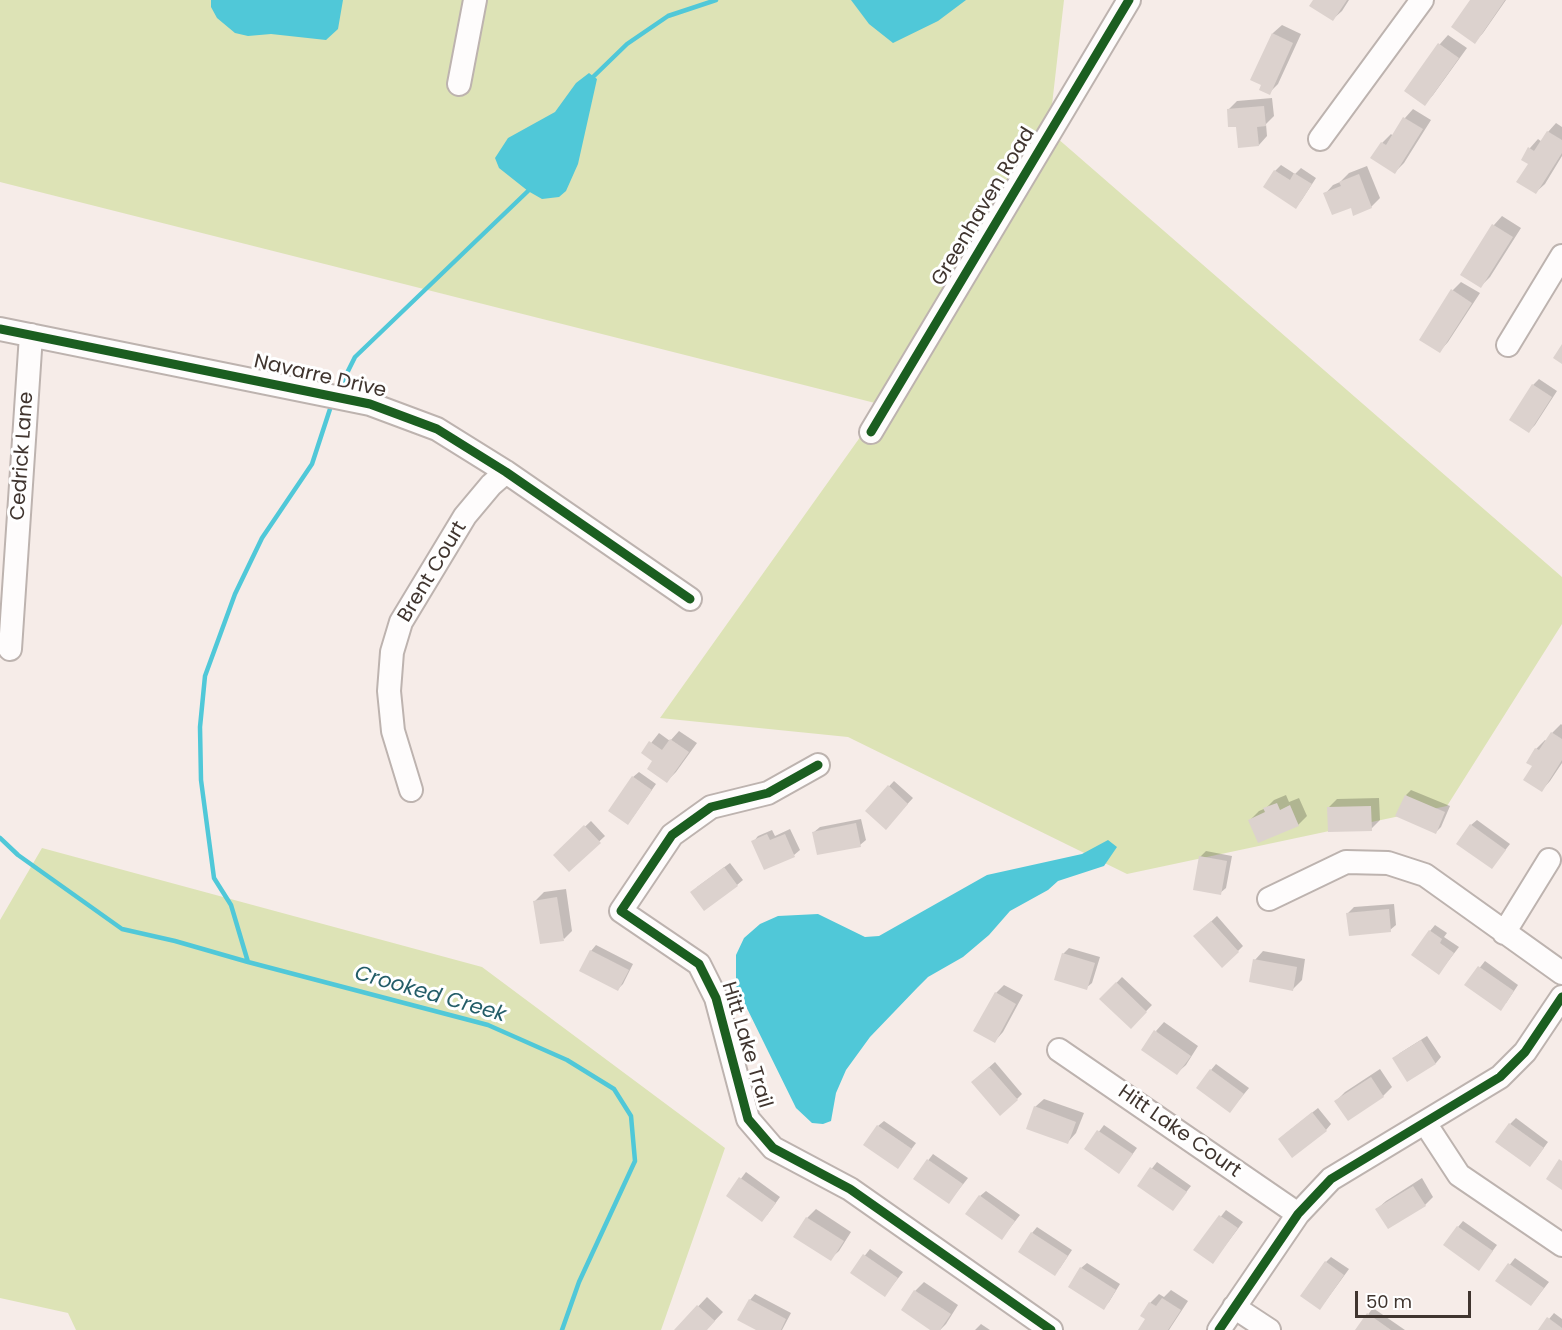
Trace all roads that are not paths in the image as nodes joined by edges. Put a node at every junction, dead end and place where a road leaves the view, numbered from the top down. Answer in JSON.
{"nodes":[{"id":1,"x":475,"y":0,"type":"edge"},
{"id":2,"x":1129,"y":0,"type":"edge"},
{"id":3,"x":1422,"y":0,"type":"edge"},
{"id":4,"x":459,"y":84,"type":"dead end"},
{"id":5,"x":1320,"y":140,"type":"dead end"},
{"id":6,"x":1562,"y":256,"type":"edge"},
{"id":7,"x":0,"y":329,"type":"edge"},
{"id":8,"x":31,"y":335,"type":"junction"},
{"id":9,"x":1508,"y":345,"type":"dead end"},
{"id":10,"x":871,"y":432,"type":"dead end"},
{"id":11,"x":506,"y":472,"type":"junction"},
{"id":12,"x":690,"y":599,"type":"dead end"},
{"id":13,"x":10,"y":648,"type":"dead end"},
{"id":14,"x":818,"y":765,"type":"dead end"},
{"id":15,"x":411,"y":790,"type":"dead end"},
{"id":16,"x":1549,"y":860,"type":"dead end"},
{"id":17,"x":1269,"y":899,"type":"dead end"},
{"id":18,"x":1504,"y":933,"type":"junction"},
{"id":19,"x":1562,"y":973,"type":"edge"},
{"id":20,"x":1562,"y":997,"type":"edge"},
{"id":21,"x":1059,"y":1050,"type":"dead end"},
{"id":22,"x":1425,"y":1123,"type":"junction"},
{"id":23,"x":1298,"y":1214,"type":"junction"},
{"id":24,"x":1562,"y":1245,"type":"edge"},
{"id":25,"x":1234,"y":1307,"type":"junction"},
{"id":26,"x":1051,"y":1330,"type":"edge"},
{"id":27,"x":1218,"y":1330,"type":"edge"},
{"id":28,"x":1269,"y":1330,"type":"edge"}],
"edges":[{"from":1,"to":4,"type":"street"},
{"from":2,"to":10,"type":"street","name":"Greenhaven Road"},
{"from":3,"to":5,"type":"street"},
{"from":6,"to":9,"type":"street"},
{"from":7,"to":8,"type":"street","name":"Navarre Drive"},
{"from":8,"to":11,"type":"street","name":"Navarre Drive"},
{"from":8,"to":13,"type":"street","name":"Cedrick Lane"},
{"from":11,"to":12,"type":"street","name":"Navarre Drive"},
{"from":11,"to":15,"type":"street","name":"Brent Court"},
{"from":14,"to":26,"type":"street","name":"Hitt Lake Trail"},
{"from":16,"to":18,"type":"street"},
{"from":17,"to":18,"type":"street"},
{"from":18,"to":19,"type":"street"},
{"from":20,"to":22,"type":"street"},
{"from":21,"to":23,"type":"street","name":"Hitt Lake Court"},
{"from":22,"to":23,"type":"street"},
{"from":22,"to":24,"type":"street"},
{"from":23,"to":25,"type":"street"},
{"from":25,"to":27,"type":"street"},
{"from":25,"to":28,"type":"street"}]}
